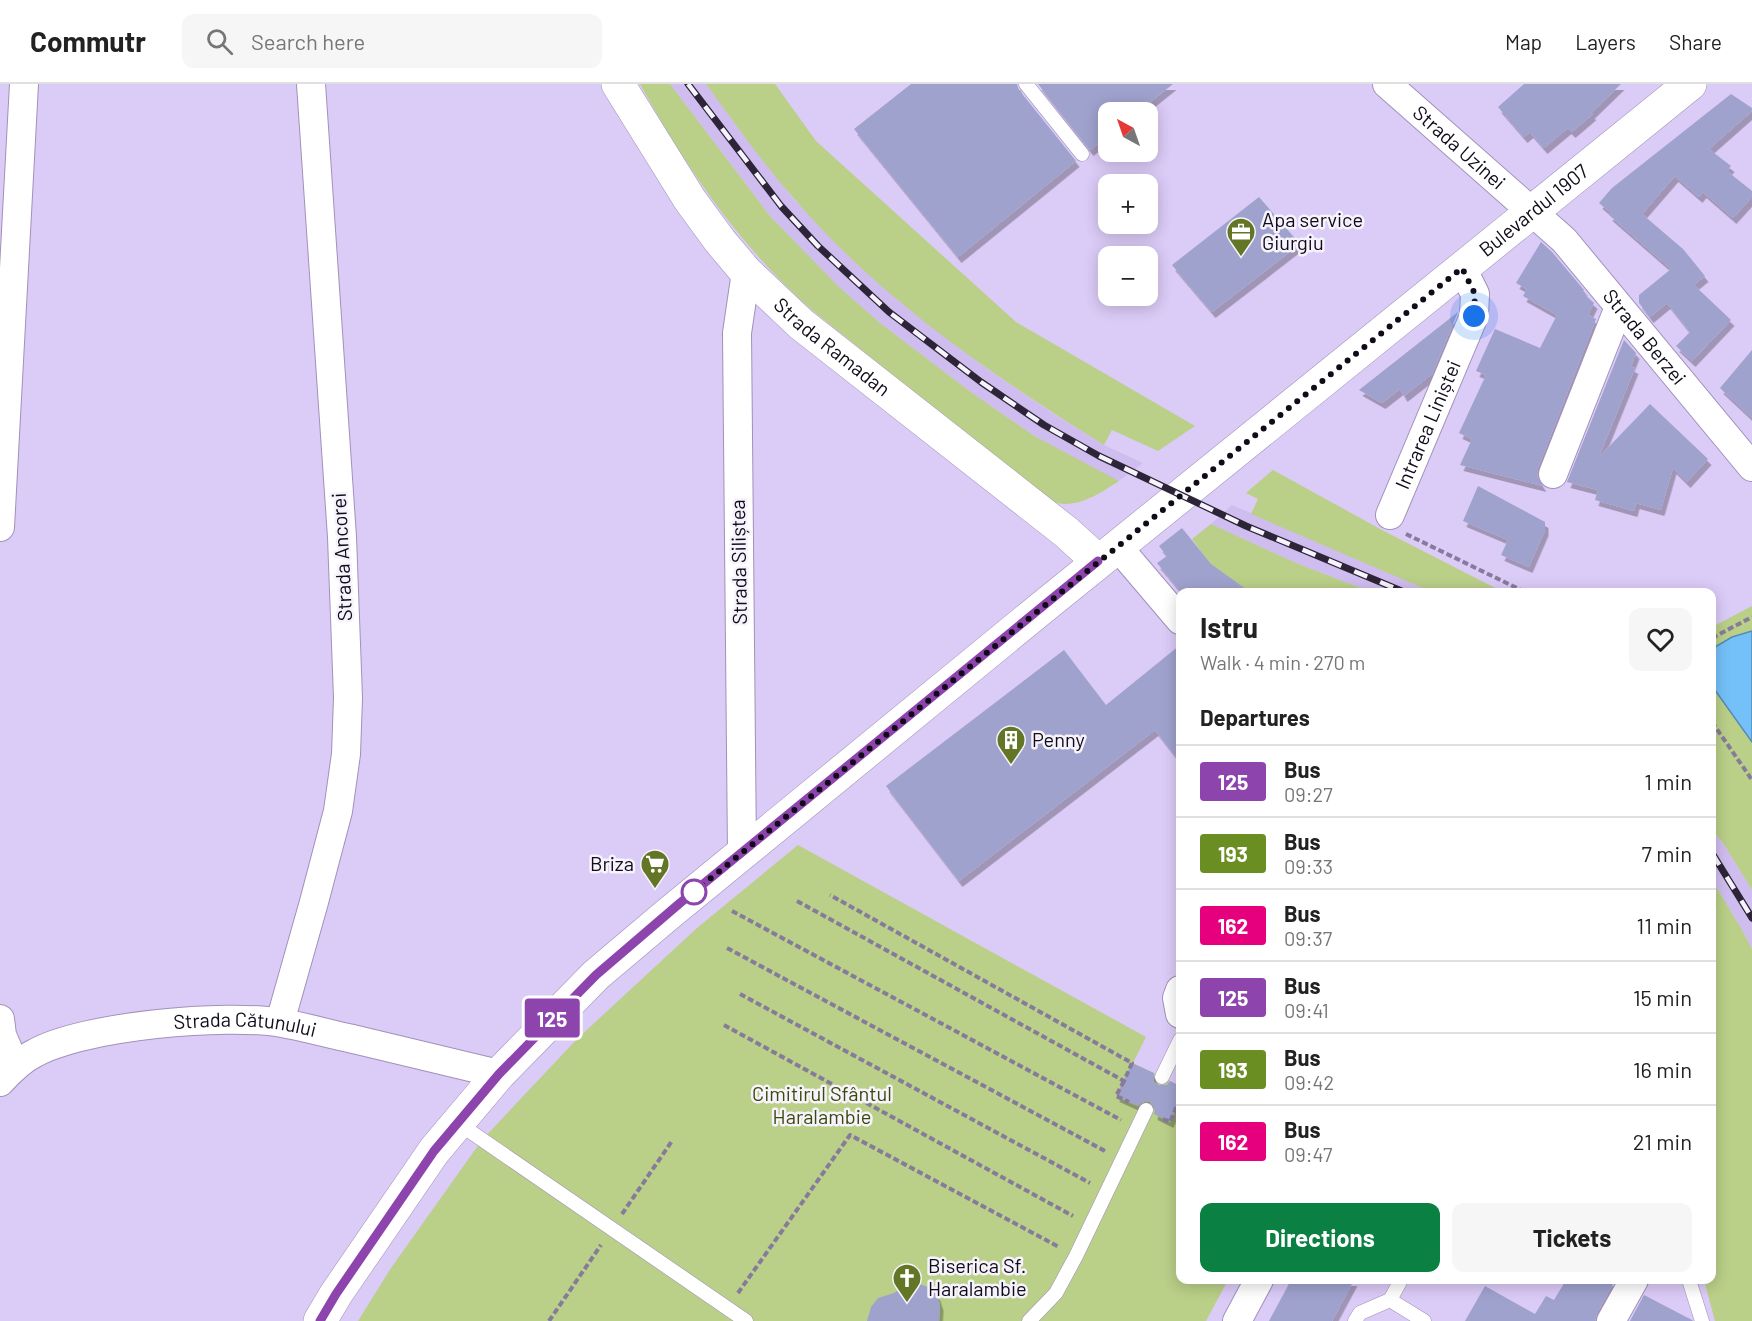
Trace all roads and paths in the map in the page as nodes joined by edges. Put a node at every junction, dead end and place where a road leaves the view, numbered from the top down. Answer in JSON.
{"nodes":[{"id":1,"x":311,"y":84,"type":"edge"},
{"id":2,"x":618,"y":84,"type":"edge"},
{"id":3,"x":1026,"y":84,"type":"edge"},
{"id":4,"x":1387,"y":84,"type":"edge"},
{"id":5,"x":1690,"y":84,"type":"edge"},
{"id":6,"x":16,"y":88,"type":"edge"},
{"id":7,"x":1082,"y":154,"type":"dead end"},
{"id":8,"x":1531,"y":212,"type":"junction"},
{"id":9,"x":8,"y":231,"type":"edge"},
{"id":10,"x":1462,"y":268,"type":"junction"},
{"id":11,"x":746,"y":272,"type":"junction"},
{"id":12,"x":1619,"y":307,"type":"junction"},
{"id":13,"x":1752,"y":467,"type":"edge"},
{"id":14,"x":1553,"y":474,"type":"dead end"},
{"id":15,"x":1390,"y":515,"type":"joint"},
{"id":16,"x":0,"y":527,"type":"edge"},
{"id":17,"x":1108,"y":554,"type":"junction"},
{"id":18,"x":1517,"y":588,"type":"edge"},
{"id":19,"x":1176,"y":616,"type":"edge"},
{"id":20,"x":1752,"y":617,"type":"edge"},
{"id":21,"x":1716,"y":636,"type":"edge"},
{"id":22,"x":1716,"y":728,"type":"edge"},
{"id":23,"x":1752,"y":780,"type":"edge"},
{"id":24,"x":742,"y":853,"type":"junction"},
{"id":25,"x":830,"y":895,"type":"dead end"},
{"id":26,"x":797,"y":901,"type":"dead end"},
{"id":27,"x":732,"y":911,"type":"dead end"},
{"id":28,"x":727,"y":948,"type":"dead end"},
{"id":29,"x":740,"y":994,"type":"dead end"},
{"id":30,"x":0,"y":1019,"type":"edge"},
{"id":31,"x":280,"y":1022,"type":"junction"},
{"id":32,"x":724,"y":1025,"type":"dead end"},
{"id":33,"x":1176,"y":1048,"type":"edge"},
{"id":34,"x":7,"y":1074,"type":"edge"},
{"id":35,"x":499,"y":1074,"type":"junction"},
{"id":36,"x":1162,"y":1077,"type":"dead end"},
{"id":37,"x":1146,"y":1110,"type":"dead end"},
{"id":38,"x":458,"y":1123,"type":"junction"},
{"id":39,"x":1137,"y":1128,"type":"junction"},
{"id":40,"x":672,"y":1141,"type":"dead end"},
{"id":41,"x":1121,"y":1160,"type":"junction"},
{"id":42,"x":1107,"y":1192,"type":"junction"},
{"id":43,"x":1091,"y":1226,"type":"junction"},
{"id":44,"x":611,"y":1230,"type":"junction"},
{"id":45,"x":1076,"y":1256,"type":"junction"},
{"id":46,"x":1257,"y":1284,"type":"edge"},
{"id":47,"x":1399,"y":1284,"type":"edge"},
{"id":48,"x":1632,"y":1284,"type":"edge"},
{"id":49,"x":1690,"y":1284,"type":"edge"},
{"id":50,"x":1390,"y":1300,"type":"junction"},
{"id":51,"x":727,"y":1309,"type":"junction"},
{"id":52,"x":320,"y":1321,"type":"edge"},
{"id":53,"x":549,"y":1321,"type":"edge"},
{"id":54,"x":746,"y":1321,"type":"edge"},
{"id":55,"x":1029,"y":1321,"type":"edge"},
{"id":56,"x":1237,"y":1321,"type":"edge"},
{"id":57,"x":1355,"y":1321,"type":"edge"},
{"id":58,"x":1424,"y":1321,"type":"edge"},
{"id":59,"x":1611,"y":1321,"type":"edge"},
{"id":60,"x":1702,"y":1321,"type":"edge"}],
"edges":[{"from":1,"to":31,"type":"street","name":"Strada Ancorei"},
{"from":2,"to":11,"type":"main road","name":"Strada Ramadan"},
{"from":3,"to":7,"type":"lane"},
{"from":4,"to":8,"type":"street","name":"Strada Uzinei"},
{"from":5,"to":8,"type":"main road","name":"Bulevardul 1907"},
{"from":6,"to":9,"type":"street"},
{"from":8,"to":10,"type":"main road","name":"Bulevardul 1907"},
{"from":8,"to":12,"type":"street","name":"Strada Berzei"},
{"from":9,"to":16,"type":"street"},
{"from":10,"to":15,"type":"street","name":"Intrarea Liniștei"},
{"from":10,"to":17,"type":"main road","name":"Bulevardul 1907"},
{"from":11,"to":17,"type":"main road","name":"Strada Ramadan"},
{"from":11,"to":24,"type":"street","name":"Strada Siliștea"},
{"from":12,"to":13,"type":"street","name":"Strada Berzei"},
{"from":12,"to":14,"type":"street"},
{"from":15,"to":18,"type":"path"},
{"from":17,"to":19,"type":"street"},
{"from":17,"to":24,"type":"main road","name":"Bulevardul 1907"},
{"from":20,"to":21,"type":"path"},
{"from":22,"to":23,"type":"path"},
{"from":24,"to":35,"type":"main road","name":"Bulevardul 1907"},
{"from":25,"to":26,"type":"path"},
{"from":27,"to":39,"type":"path"},
{"from":28,"to":41,"type":"path"},
{"from":29,"to":42,"type":"path"},
{"from":30,"to":34,"type":"street"},
{"from":31,"to":34,"type":"street","name":"Strada Cătunului"},
{"from":31,"to":35,"type":"street","name":"Strada Cătunului"},
{"from":32,"to":43,"type":"path"},
{"from":33,"to":36,"type":"lane"},
{"from":35,"to":38,"type":"main road","name":"Bulevardul 1907"},
{"from":37,"to":39,"type":"lane"},
{"from":38,"to":44,"type":"lane"},
{"from":38,"to":52,"type":"main road","name":"Bulevardul 1907"},
{"from":39,"to":41,"type":"lane"},
{"from":40,"to":44,"type":"path"},
{"from":41,"to":42,"type":"lane"},
{"from":42,"to":43,"type":"lane"},
{"from":43,"to":45,"type":"lane"},
{"from":44,"to":51,"type":"lane"},
{"from":44,"to":53,"type":"path"},
{"from":45,"to":51,"type":"path"},
{"from":45,"to":55,"type":"lane"},
{"from":46,"to":56,"type":"street"},
{"from":47,"to":50,"type":"lane"},
{"from":48,"to":59,"type":"street"},
{"from":49,"to":60,"type":"lane"},
{"from":50,"to":57,"type":"lane"},
{"from":50,"to":58,"type":"lane"},
{"from":51,"to":54,"type":"lane"}]}
